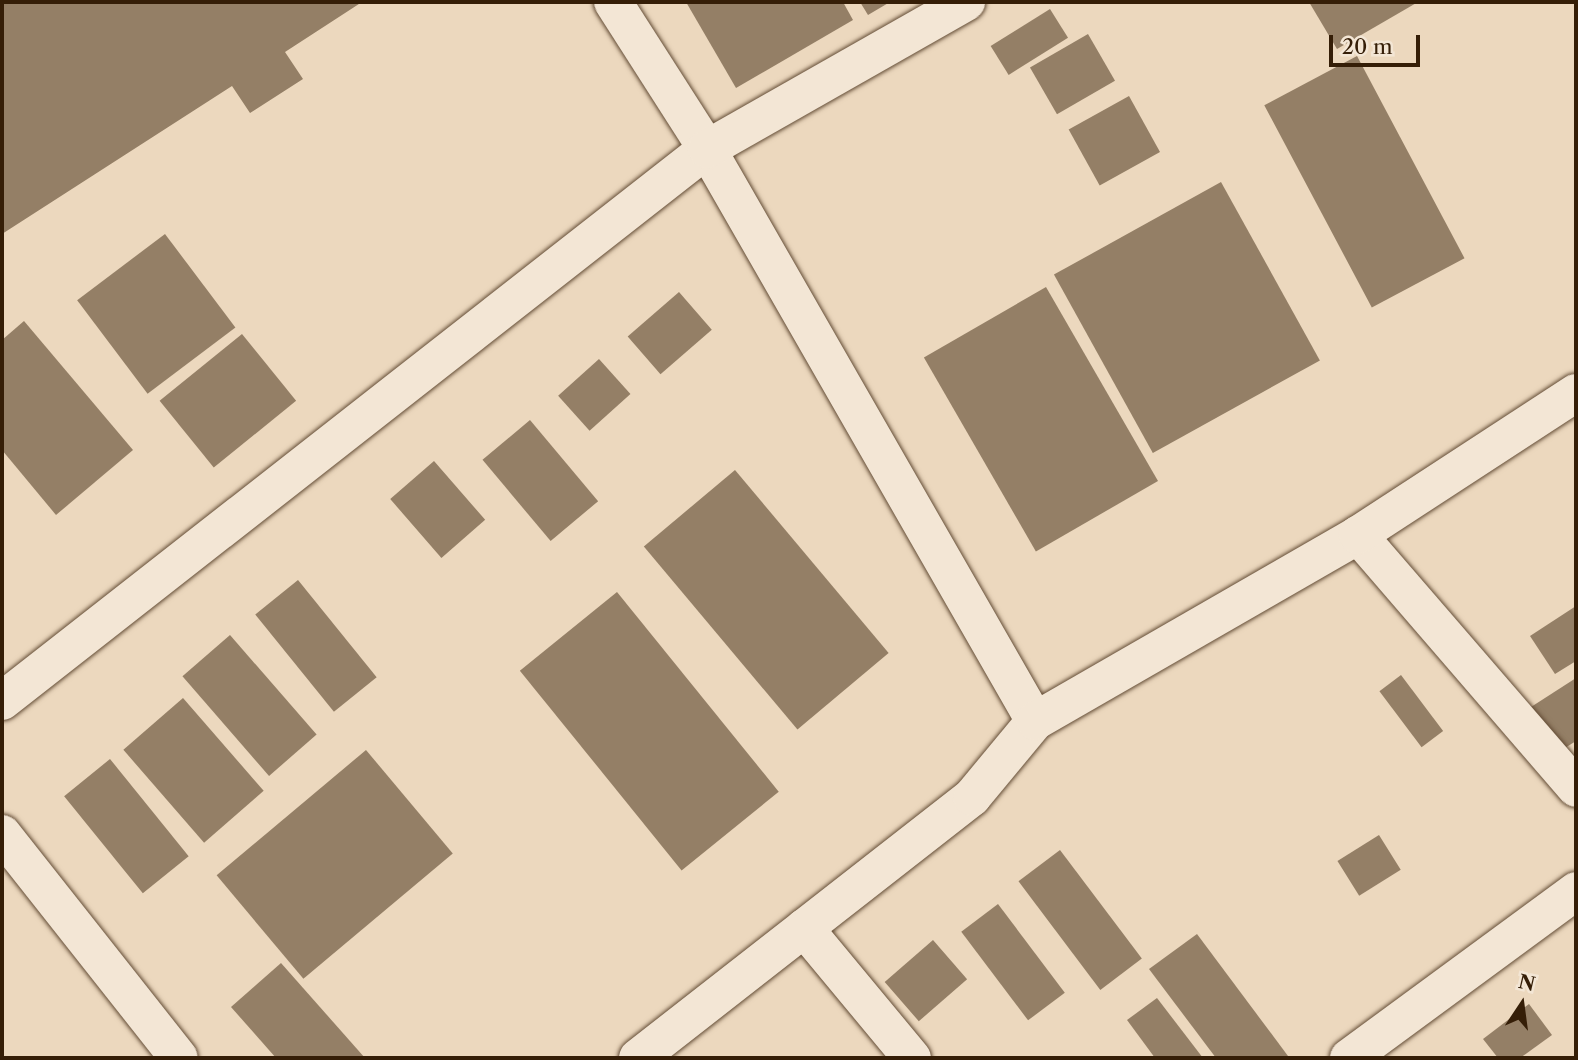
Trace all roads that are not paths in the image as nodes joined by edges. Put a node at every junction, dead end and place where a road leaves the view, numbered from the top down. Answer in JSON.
{"nodes":[{"id":1,"x":613,"y":2,"type":"edge"},
{"id":2,"x":966,"y":2,"type":"edge"},
{"id":3,"x":707,"y":149,"type":"junction"},
{"id":4,"x":1576,"y":393,"type":"edge"},
{"id":5,"x":1358,"y":535,"type":"junction"},
{"id":6,"x":2,"y":701,"type":"edge"},
{"id":7,"x":1035,"y":721,"type":"junction"},
{"id":8,"x":1576,"y":788,"type":"edge"},
{"id":9,"x":2,"y":835,"type":"edge"},
{"id":10,"x":1576,"y":891,"type":"edge"},
{"id":11,"x":804,"y":928,"type":"junction"},
{"id":12,"x":179,"y":1058,"type":"edge"},
{"id":13,"x":638,"y":1058,"type":"edge"},
{"id":14,"x":912,"y":1058,"type":"edge"},
{"id":15,"x":1349,"y":1058,"type":"edge"}],
"edges":[{"from":1,"to":3,"type":"street"},
{"from":2,"to":3,"type":"street"},
{"from":3,"to":6,"type":"street"},
{"from":3,"to":7,"type":"street"},
{"from":4,"to":5,"type":"street"},
{"from":5,"to":7,"type":"street"},
{"from":5,"to":8,"type":"street"},
{"from":7,"to":11,"type":"street"},
{"from":9,"to":12,"type":"street"},
{"from":10,"to":15,"type":"street"},
{"from":11,"to":13,"type":"street"},
{"from":11,"to":14,"type":"street"}]}
